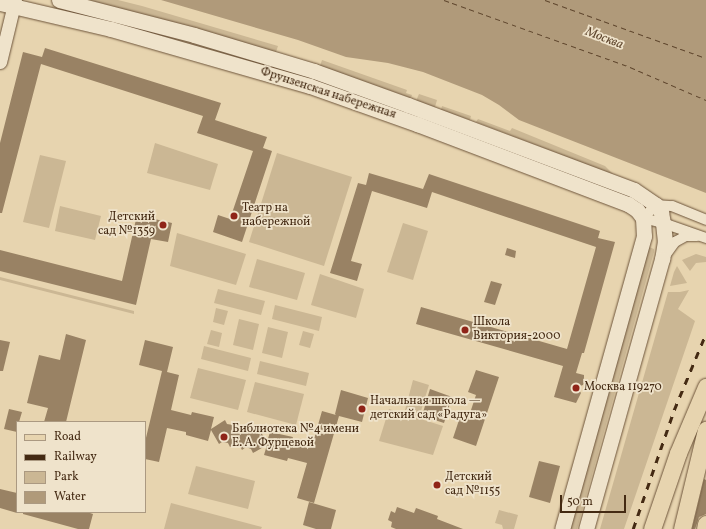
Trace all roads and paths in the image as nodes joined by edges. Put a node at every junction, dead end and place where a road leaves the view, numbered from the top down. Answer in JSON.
{"nodes":[{"id":1,"x":59,"y":0,"type":"edge"},
{"id":2,"x":10,"y":3,"type":"edge"},
{"id":3,"x":0,"y":62,"type":"edge"},
{"id":4,"x":656,"y":205,"type":"junction"},
{"id":5,"x":643,"y":218,"type":"junction"},
{"id":6,"x":706,"y":220,"type":"edge"},
{"id":7,"x":664,"y":223,"type":"junction"},
{"id":8,"x":704,"y":237,"type":"edge"},
{"id":9,"x":662,"y":259,"type":"junction"},
{"id":10,"x":706,"y":387,"type":"edge"},
{"id":11,"x":706,"y":430,"type":"edge"},
{"id":12,"x":706,"y":524,"type":"edge"},
{"id":13,"x":562,"y":529,"type":"edge"},
{"id":14,"x":586,"y":529,"type":"edge"},
{"id":15,"x":652,"y":529,"type":"edge"},
{"id":16,"x":682,"y":529,"type":"edge"},
{"id":17,"x":705,"y":529,"type":"edge"}],
"edges":[{"from":1,"to":4,"type":"main road","name":"Фрунзенская набережная"},
{"from":2,"to":3,"type":"street"},
{"from":2,"to":5,"type":"main road","name":"Фрунзенская набережная"},
{"from":4,"to":5,"type":"street"},
{"from":4,"to":6,"type":"street"},
{"from":4,"to":7,"type":"main road"},
{"from":5,"to":7,"type":"street"},
{"from":5,"to":13,"type":"main road"},
{"from":7,"to":8,"type":"street"},
{"from":7,"to":9,"type":"main road"},
{"from":8,"to":9,"type":"street"},
{"from":9,"to":14,"type":"main road"},
{"from":10,"to":15,"type":"main road"},
{"from":11,"to":16,"type":"main road"},
{"from":12,"to":17,"type":"main road"}]}
